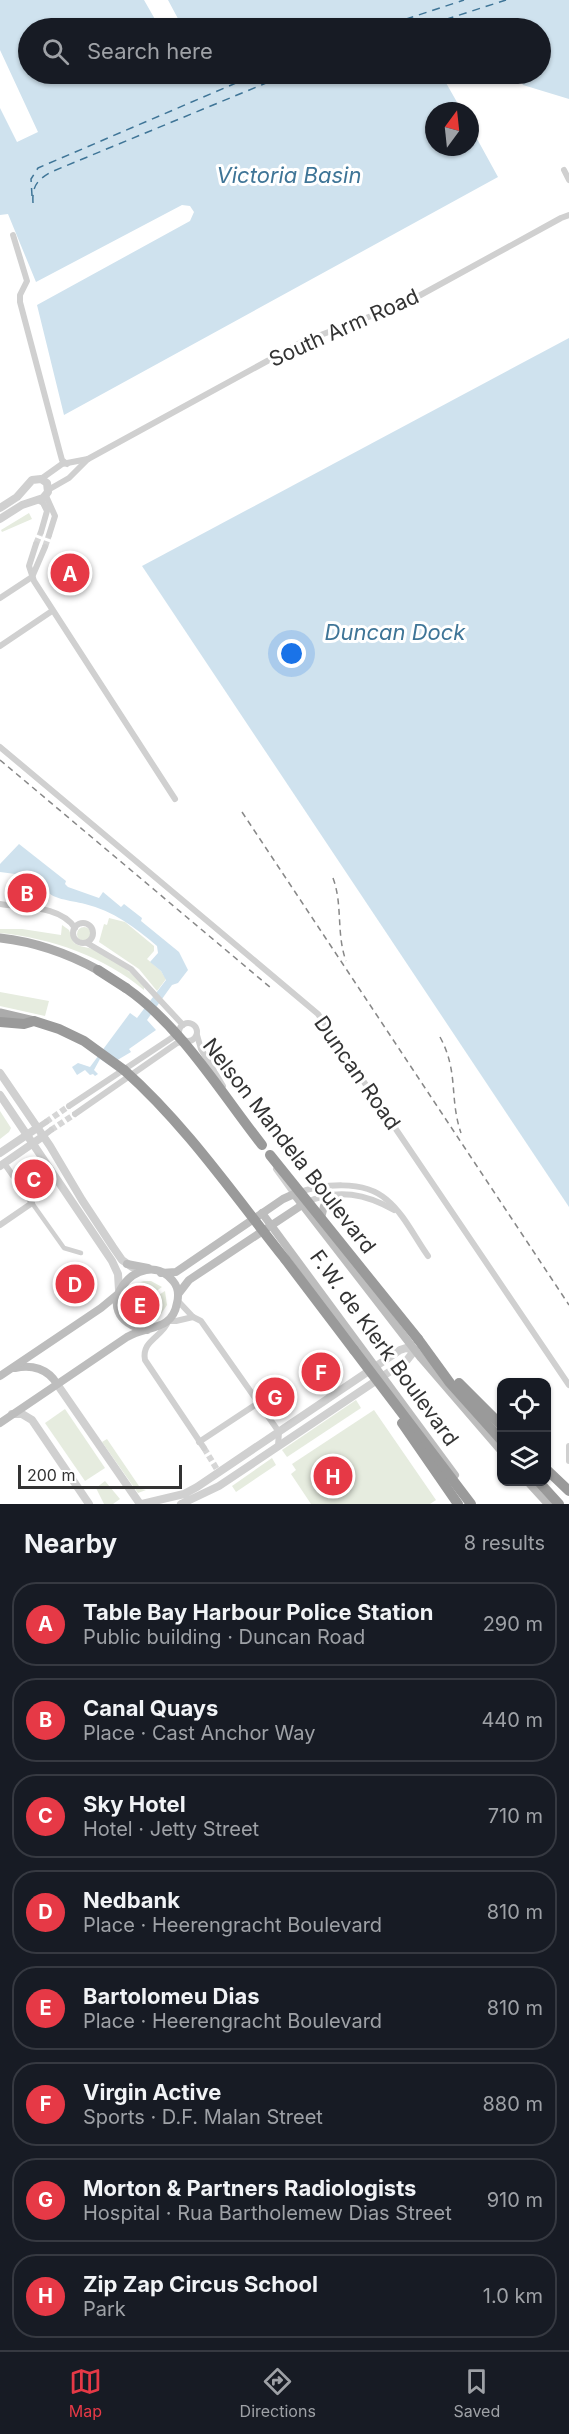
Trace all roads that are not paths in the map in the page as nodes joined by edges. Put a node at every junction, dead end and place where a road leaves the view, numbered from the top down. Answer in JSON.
{"nodes":[{"id":1,"x":564,"y":170,"type":"dead end"},
{"id":2,"x":569,"y":180,"type":"edge"},
{"id":3,"x":569,"y":216,"type":"edge"},
{"id":4,"x":13,"y":235,"type":"dead end"},
{"id":5,"x":88,"y":459,"type":"junction"},
{"id":6,"x":67,"y":464,"type":"junction"},
{"id":7,"x":73,"y":473,"type":"junction"},
{"id":8,"x":41,"y":479,"type":"junction"},
{"id":9,"x":28,"y":488,"type":"junction"},
{"id":10,"x":42,"y":496,"type":"junction"},
{"id":11,"x":0,"y":508,"type":"edge"},
{"id":12,"x":0,"y":519,"type":"edge"},
{"id":13,"x":40,"y":532,"type":"tunnel mouth"},
{"id":14,"x":49,"y":535,"type":"tunnel mouth"},
{"id":15,"x":36,"y":544,"type":"tunnel mouth"},
{"id":16,"x":45,"y":547,"type":"tunnel mouth"},
{"id":17,"x":32,"y":577,"type":"junction"},
{"id":18,"x":0,"y":598,"type":"edge"},
{"id":19,"x":52,"y":611,"type":"junction"},
{"id":20,"x":0,"y":646,"type":"edge"},
{"id":21,"x":0,"y":747,"type":"edge"},
{"id":22,"x":175,"y":799,"type":"dead end"},
{"id":23,"x":0,"y":904,"type":"edge"},
{"id":24,"x":58,"y":915,"type":"junction"},
{"id":25,"x":76,"y":916,"type":"junction"},
{"id":26,"x":83,"y":923,"type":"junction"},
{"id":27,"x":75,"y":927,"type":"junction"},
{"id":28,"x":93,"y":936,"type":"junction"},
{"id":29,"x":0,"y":938,"type":"edge"},
{"id":30,"x":87,"y":943,"type":"junction"},
{"id":31,"x":106,"y":954,"type":"junction"},
{"id":32,"x":98,"y":970,"type":"joint"},
{"id":33,"x":0,"y":1012,"type":"edge"},
{"id":34,"x":36,"y":1021,"type":"junction"},
{"id":35,"x":0,"y":1022,"type":"edge"},
{"id":36,"x":183,"y":1025,"type":"junction"},
{"id":37,"x":180,"y":1033,"type":"junction"},
{"id":38,"x":196,"y":1035,"type":"junction"},
{"id":39,"x":189,"y":1040,"type":"junction"},
{"id":40,"x":201,"y":1049,"type":"junction"},
{"id":41,"x":0,"y":1073,"type":"edge"},
{"id":42,"x":0,"y":1095,"type":"edge"},
{"id":43,"x":69,"y":1106,"type":"tunnel mouth"},
{"id":44,"x":75,"y":1114,"type":"tunnel mouth"},
{"id":45,"x":46,"y":1122,"type":"tunnel mouth"},
{"id":46,"x":37,"y":1128,"type":"junction"},
{"id":47,"x":51,"y":1130,"type":"tunnel mouth"},
{"id":48,"x":27,"y":1135,"type":"junction"},
{"id":49,"x":42,"y":1137,"type":"junction"},
{"id":50,"x":32,"y":1143,"type":"junction"},
{"id":51,"x":0,"y":1153,"type":"edge"},
{"id":52,"x":2,"y":1164,"type":"edge"},
{"id":53,"x":294,"y":1194,"type":"junction"},
{"id":54,"x":331,"y":1196,"type":"junction"},
{"id":55,"x":32,"y":1203,"type":"junction"},
{"id":56,"x":302,"y":1204,"type":"junction"},
{"id":57,"x":398,"y":1212,"type":"junction"},
{"id":58,"x":262,"y":1213,"type":"junction"},
{"id":59,"x":0,"y":1225,"type":"edge"},
{"id":60,"x":271,"y":1225,"type":"junction"},
{"id":61,"x":320,"y":1227,"type":"junction"},
{"id":62,"x":81,"y":1253,"type":"dead end"},
{"id":63,"x":428,"y":1256,"type":"dead end"},
{"id":64,"x":128,"y":1264,"type":"junction"},
{"id":65,"x":182,"y":1269,"type":"junction"},
{"id":66,"x":142,"y":1271,"type":"junction"},
{"id":67,"x":161,"y":1273,"type":"junction"},
{"id":68,"x":118,"y":1292,"type":"junction"},
{"id":69,"x":178,"y":1297,"type":"junction"},
{"id":70,"x":193,"y":1317,"type":"junction"},
{"id":71,"x":168,"y":1322,"type":"junction"},
{"id":72,"x":147,"y":1330,"type":"junction"},
{"id":73,"x":416,"y":1344,"type":"junction"},
{"id":74,"x":354,"y":1350,"type":"junction"},
{"id":75,"x":374,"y":1367,"type":"junction"},
{"id":76,"x":2,"y":1375,"type":"edge"},
{"id":77,"x":382,"y":1377,"type":"junction"},
{"id":78,"x":57,"y":1384,"type":"junction"},
{"id":79,"x":569,"y":1385,"type":"edge"},
{"id":80,"x":258,"y":1403,"type":"junction"},
{"id":81,"x":12,"y":1414,"type":"junction"},
{"id":82,"x":497,"y":1421,"type":"edge"},
{"id":83,"x":0,"y":1423,"type":"edge"},
{"id":84,"x":279,"y":1432,"type":"junction"},
{"id":85,"x":296,"y":1434,"type":"junction"},
{"id":86,"x":497,"y":1436,"type":"edge"},
{"id":87,"x":278,"y":1446,"type":"junction"},
{"id":88,"x":497,"y":1447,"type":"edge"},
{"id":89,"x":569,"y":1451,"type":"edge"},
{"id":90,"x":569,"y":1461,"type":"edge"},
{"id":91,"x":218,"y":1471,"type":"junction"},
{"id":92,"x":551,"y":1474,"type":"edge"},
{"id":93,"x":219,"y":1486,"type":"junction"},
{"id":94,"x":532,"y":1486,"type":"edge"},
{"id":95,"x":543,"y":1486,"type":"edge"},
{"id":96,"x":467,"y":1491,"type":"junction"},
{"id":97,"x":569,"y":1491,"type":"edge"},
{"id":98,"x":89,"y":1504,"type":"edge"},
{"id":99,"x":141,"y":1504,"type":"edge"},
{"id":100,"x":181,"y":1504,"type":"edge"},
{"id":101,"x":448,"y":1504,"type":"edge"},
{"id":102,"x":458,"y":1504,"type":"edge"},
{"id":103,"x":471,"y":1504,"type":"edge"},
{"id":104,"x":477,"y":1504,"type":"edge"},
{"id":105,"x":548,"y":1504,"type":"edge"},
{"id":106,"x":559,"y":1504,"type":"edge"}],
"edges":[{"from":1,"to":2,"type":"street"},
{"from":3,"to":5,"type":"street","name":"South Arm Road"},
{"from":4,"to":6,"type":"street"},
{"from":5,"to":6,"type":"street","name":"South Arm Road"},
{"from":5,"to":7,"type":"street","name":"South Arm Road"},
{"from":6,"to":7,"type":"street"},
{"from":6,"to":8,"type":"street","name":"South Arm Road"},
{"from":7,"to":10,"type":"street","name":"South Arm Road"},
{"from":8,"to":9,"type":"street"},
{"from":8,"to":10,"type":"street"},
{"from":9,"to":10,"type":"street"},
{"from":9,"to":11,"type":"street"},
{"from":10,"to":12,"type":"street","name":"South Arm Road"},
{"from":10,"to":13,"type":"street"},
{"from":10,"to":14,"type":"street"},
{"from":15,"to":17,"type":"street"},
{"from":16,"to":17,"type":"street"},
{"from":17,"to":18,"type":"street"},
{"from":17,"to":19,"type":"street"},
{"from":19,"to":20,"type":"street"},
{"from":19,"to":22,"type":"street"},
{"from":21,"to":79,"type":"street","name":"Duncan Road"},
{"from":23,"to":24,"type":"street"},
{"from":24,"to":25,"type":"street"},
{"from":24,"to":27,"type":"street"},
{"from":25,"to":26,"type":"street"},
{"from":25,"to":27,"type":"street"},
{"from":26,"to":27,"type":"street"},
{"from":26,"to":28,"type":"street"},
{"from":27,"to":30,"type":"street"},
{"from":28,"to":30,"type":"street"},
{"from":28,"to":31,"type":"street"},
{"from":29,"to":32,"type":"main road","name":"Nelson Mandela Boulevard"},
{"from":30,"to":31,"type":"street"},
{"from":31,"to":36,"type":"street"},
{"from":32,"to":73,"type":"highway","name":"Nelson Mandela Boulevard","bridge":true},
{"from":33,"to":34,"type":"main road"},
{"from":34,"to":35,"type":"highway"},
{"from":34,"to":74,"type":"highway","bridge":true},
{"from":36,"to":37,"type":"street"},
{"from":36,"to":38,"type":"street"},
{"from":37,"to":39,"type":"street"},
{"from":37,"to":43,"type":"street"},
{"from":38,"to":39,"type":"street"},
{"from":38,"to":40,"type":"street","name":"F.W. de Klerk Boulevard"},
{"from":39,"to":40,"type":"street","name":"F.W. de Klerk Boulevard"},
{"from":39,"to":44,"type":"street"},
{"from":40,"to":53,"type":"street","name":"F.W. de Klerk Boulevard"},
{"from":41,"to":46,"type":"street"},
{"from":42,"to":48,"type":"street"},
{"from":45,"to":46,"type":"street"},
{"from":46,"to":48,"type":"street"},
{"from":46,"to":49,"type":"street"},
{"from":47,"to":49,"type":"street"},
{"from":48,"to":50,"type":"street"},
{"from":48,"to":51,"type":"street"},
{"from":49,"to":50,"type":"street"},
{"from":49,"to":64,"type":"street"},
{"from":50,"to":52,"type":"street"},
{"from":50,"to":68,"type":"street"},
{"from":52,"to":55,"type":"street"},
{"from":53,"to":56,"type":"main road","name":"F.W. de Klerk Boulevard"},
{"from":53,"to":57,"type":"street"},
{"from":53,"to":58,"type":"main road"},
{"from":54,"to":56,"type":"street"},
{"from":54,"to":57,"type":"street"},
{"from":54,"to":61,"type":"main road"},
{"from":55,"to":59,"type":"street"},
{"from":55,"to":62,"type":"street"},
{"from":56,"to":60,"type":"main road"},
{"from":56,"to":61,"type":"main road","name":"F.W. de Klerk Boulevard"},
{"from":57,"to":63,"type":"street"},
{"from":58,"to":60,"type":"main road","name":"F.W. de Klerk Boulevard"},
{"from":58,"to":65,"type":"main road"},
{"from":60,"to":69,"type":"main road"},
{"from":60,"to":75,"type":"main road","name":"F.W. de Klerk Boulevard"},
{"from":61,"to":73,"type":"main road","name":"F.W. de Klerk Boulevard"},
{"from":64,"to":65,"type":"main road"},
{"from":64,"to":66,"type":"street"},
{"from":65,"to":67,"type":"main road"},
{"from":66,"to":67,"type":"main road"},
{"from":66,"to":68,"type":"main road"},
{"from":67,"to":69,"type":"main road"},
{"from":68,"to":72,"type":"main road"},
{"from":68,"to":76,"type":"main road"},
{"from":69,"to":70,"type":"street"},
{"from":69,"to":71,"type":"main road"},
{"from":70,"to":71,"type":"street"},
{"from":70,"to":80,"type":"street"},
{"from":71,"to":72,"type":"main road"},
{"from":71,"to":80,"type":"street"},
{"from":72,"to":78,"type":"main road"},
{"from":73,"to":75,"type":"street"},
{"from":73,"to":77,"type":"street"},
{"from":73,"to":82,"type":"highway"},
{"from":73,"to":86,"type":"highway","name":"Nelson Mandela Boulevard"},
{"from":73,"to":88,"type":"main road","name":"F.W. de Klerk Boulevard"},
{"from":74,"to":102,"type":"highway","bridge":true},
{"from":74,"to":103,"type":"highway","bridge":true},
{"from":75,"to":77,"type":"main road","name":"F.W. de Klerk Boulevard"},
{"from":75,"to":84,"type":"street"},
{"from":76,"to":78,"type":"main road"},
{"from":77,"to":85,"type":"street"},
{"from":77,"to":96,"type":"main road","name":"F.W. de Klerk Boulevard"},
{"from":78,"to":81,"type":"main road"},
{"from":78,"to":99,"type":"street"},
{"from":80,"to":84,"type":"street"},
{"from":81,"to":83,"type":"main road"},
{"from":81,"to":98,"type":"street"},
{"from":84,"to":85,"type":"street"},
{"from":84,"to":87,"type":"street"},
{"from":84,"to":91,"type":"street"},
{"from":85,"to":87,"type":"street"},
{"from":87,"to":93,"type":"street"},
{"from":89,"to":90,"type":"street"},
{"from":91,"to":93,"type":"street"},
{"from":91,"to":99,"type":"street"},
{"from":92,"to":97,"type":"highway"},
{"from":93,"to":100,"type":"street"},
{"from":94,"to":105,"type":"main road"},
{"from":95,"to":106,"type":"highway"},
{"from":96,"to":101,"type":"street"},
{"from":96,"to":104,"type":"main road","name":"F.W. de Klerk Boulevard"}]}
